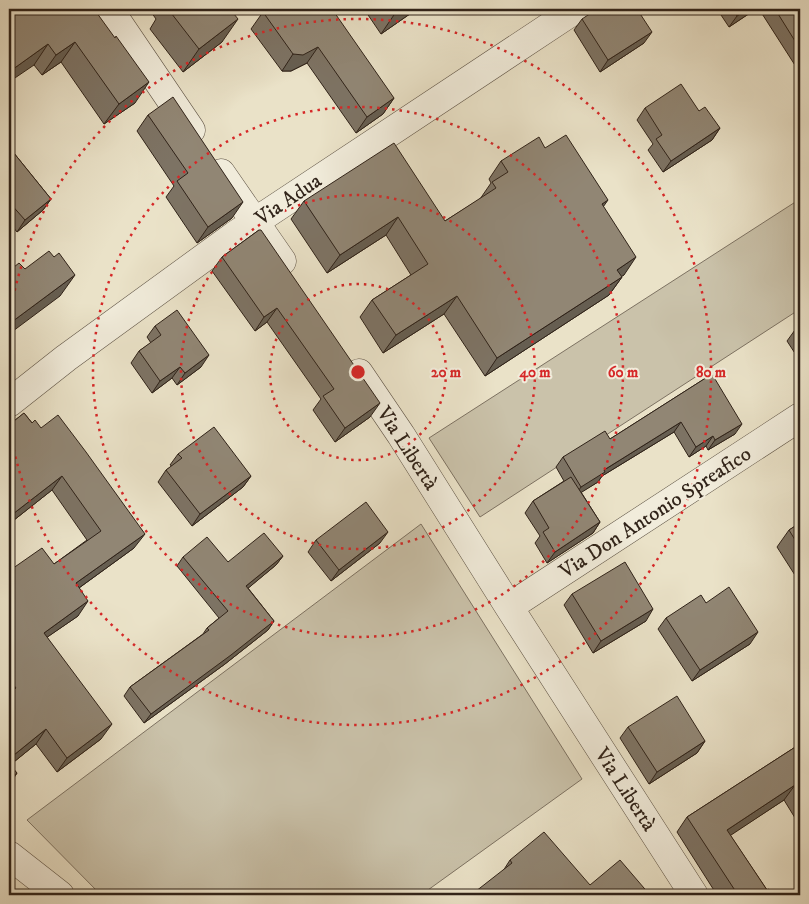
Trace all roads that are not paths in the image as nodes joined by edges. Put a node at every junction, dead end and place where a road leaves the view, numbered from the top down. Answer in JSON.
{"nodes":[{"id":1,"x":108,"y":9,"type":"edge"},
{"id":2,"x":576,"y":9,"type":"edge"},
{"id":3,"x":254,"y":222,"type":"junction"},
{"id":4,"x":294,"y":279,"type":"edge"},
{"id":5,"x":345,"y":353,"type":"edge"},
{"id":6,"x":9,"y":403,"type":"edge"},
{"id":7,"x":800,"y":417,"type":"edge"},
{"id":8,"x":509,"y":607,"type":"junction"},
{"id":9,"x":9,"y":855,"type":"edge"},
{"id":10,"x":60,"y":895,"type":"edge"},
{"id":11,"x":694,"y":895,"type":"edge"}],
"edges":[{"from":1,"to":3,"type":"street"},
{"from":2,"to":3,"type":"street","name":"Via Adua"},
{"from":3,"to":4,"type":"street"},
{"from":3,"to":6,"type":"street","name":"Via Adua"},
{"from":5,"to":8,"type":"street","name":"Via Libertà"},
{"from":7,"to":8,"type":"street","name":"Via Don Antonio Spreafico"},
{"from":8,"to":11,"type":"street","name":"Via Libertà"},
{"from":9,"to":10,"type":"street"}]}
